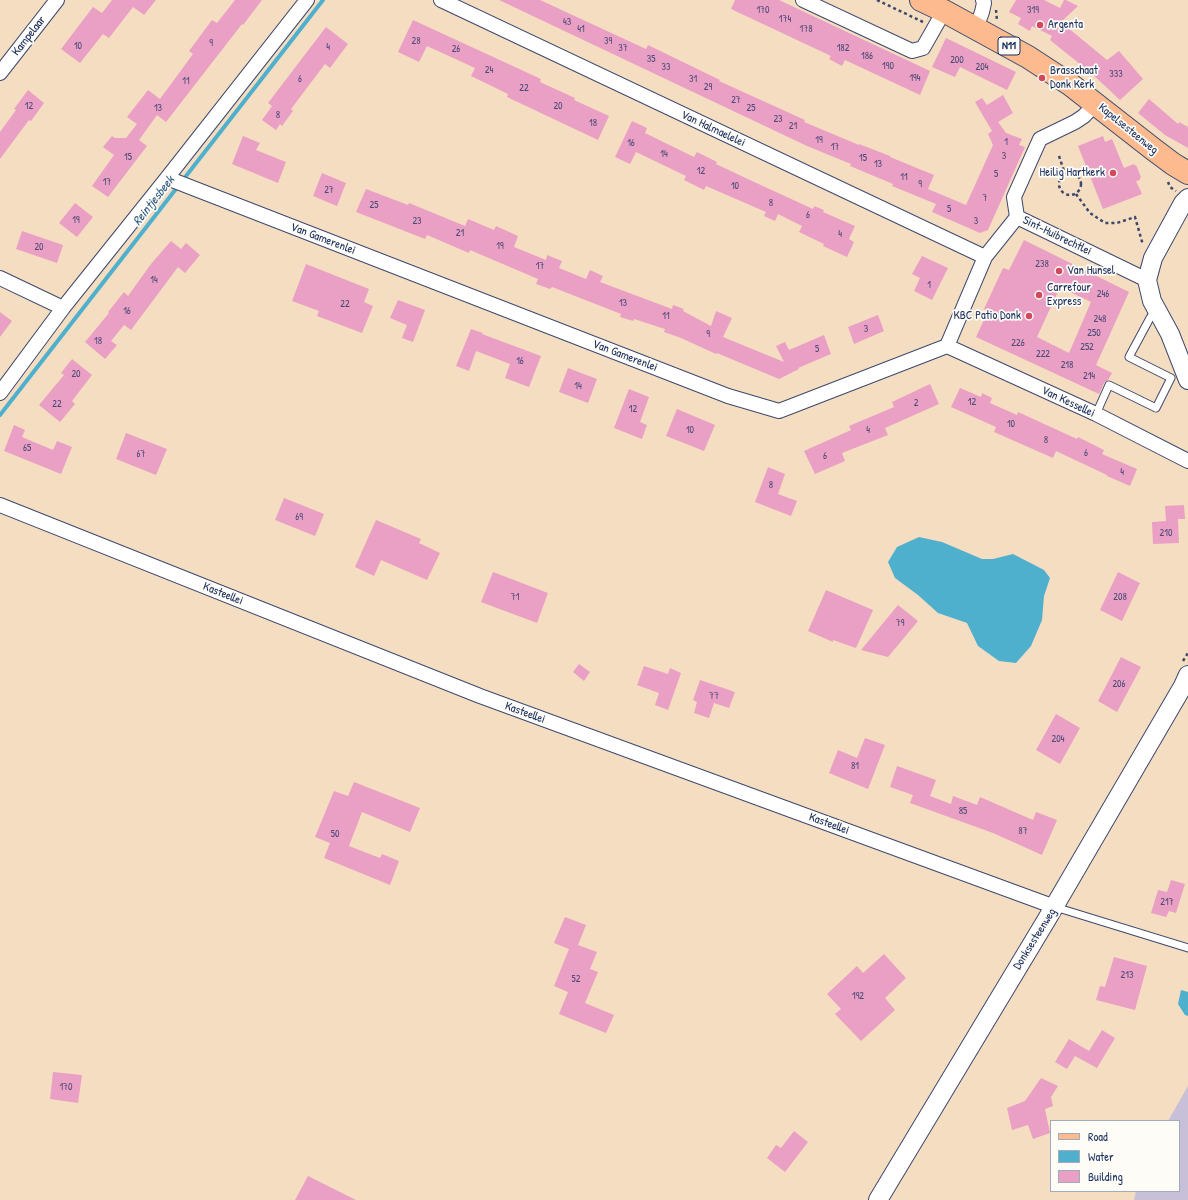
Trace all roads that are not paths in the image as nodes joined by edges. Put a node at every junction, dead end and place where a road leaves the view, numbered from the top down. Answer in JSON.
{"nodes":[{"id":1,"x":57,"y":0,"type":"edge"},
{"id":2,"x":307,"y":0,"type":"edge"},
{"id":3,"x":441,"y":0,"type":"edge"},
{"id":4,"x":803,"y":0,"type":"edge"},
{"id":5,"x":921,"y":0,"type":"edge"},
{"id":6,"x":983,"y":0,"type":"edge"},
{"id":7,"x":940,"y":19,"type":"junction"},
{"id":8,"x":976,"y":28,"type":"junction"},
{"id":9,"x":0,"y":73,"type":"edge"},
{"id":10,"x":1096,"y":103,"type":"junction"},
{"id":11,"x":1188,"y":173,"type":"edge"},
{"id":12,"x":168,"y":178,"type":"junction"},
{"id":13,"x":1188,"y":198,"type":"edge"},
{"id":14,"x":1017,"y":217,"type":"junction"},
{"id":15,"x":985,"y":257,"type":"junction"},
{"id":16,"x":0,"y":278,"type":"edge"},
{"id":17,"x":1147,"y":280,"type":"junction"},
{"id":18,"x":63,"y":308,"type":"junction"},
{"id":19,"x":1156,"y":308,"type":"junction"},
{"id":20,"x":947,"y":346,"type":"junction"},
{"id":21,"x":1188,"y":380,"type":"edge"},
{"id":22,"x":0,"y":393,"type":"edge"},
{"id":23,"x":1096,"y":414,"type":"junction"},
{"id":24,"x":1188,"y":461,"type":"edge"},
{"id":25,"x":0,"y":505,"type":"edge"},
{"id":26,"x":1188,"y":675,"type":"edge"},
{"id":27,"x":1055,"y":907,"type":"junction"},
{"id":28,"x":1188,"y":948,"type":"edge"},
{"id":29,"x":878,"y":1200,"type":"edge"}],
"edges":[{"from":1,"to":9,"type":"street","name":"Kampelaar"},
{"from":2,"to":12,"type":"street"},
{"from":3,"to":15,"type":"street","name":"Van Halmaelelei"},
{"from":4,"to":7,"type":"street"},
{"from":5,"to":7,"type":"main road","name":"Kapelsesteenweg","number":"N11"},
{"from":6,"to":8,"type":"street"},
{"from":7,"to":8,"type":"main road","name":"Kapelsesteenweg","number":"N11"},
{"from":8,"to":10,"type":"main road","name":"Kapelsesteenweg","number":"N11"},
{"from":10,"to":11,"type":"main road","name":"Kapelsesteenweg","number":"N11"},
{"from":10,"to":14,"type":"street","name":"Sint-Huibrechtlei"},
{"from":12,"to":18,"type":"street"},
{"from":12,"to":20,"type":"street","name":"Van Gamerenlei"},
{"from":13,"to":17,"type":"street"},
{"from":14,"to":15,"type":"street"},
{"from":14,"to":17,"type":"street","name":"Sint-Huibrechtlei"},
{"from":15,"to":20,"type":"street"},
{"from":16,"to":18,"type":"street"},
{"from":17,"to":19,"type":"street"},
{"from":18,"to":22,"type":"street"},
{"from":19,"to":21,"type":"street"},
{"from":19,"to":23,"type":"lane"},
{"from":20,"to":23,"type":"street","name":"Van Kessellei"},
{"from":23,"to":24,"type":"street","name":"Van Kessellei"},
{"from":25,"to":27,"type":"street","name":"Kasteellei"},
{"from":26,"to":27,"type":"street","name":"Donksesteenweg"},
{"from":27,"to":28,"type":"lane"},
{"from":27,"to":29,"type":"street","name":"Donksesteenweg"}]}
